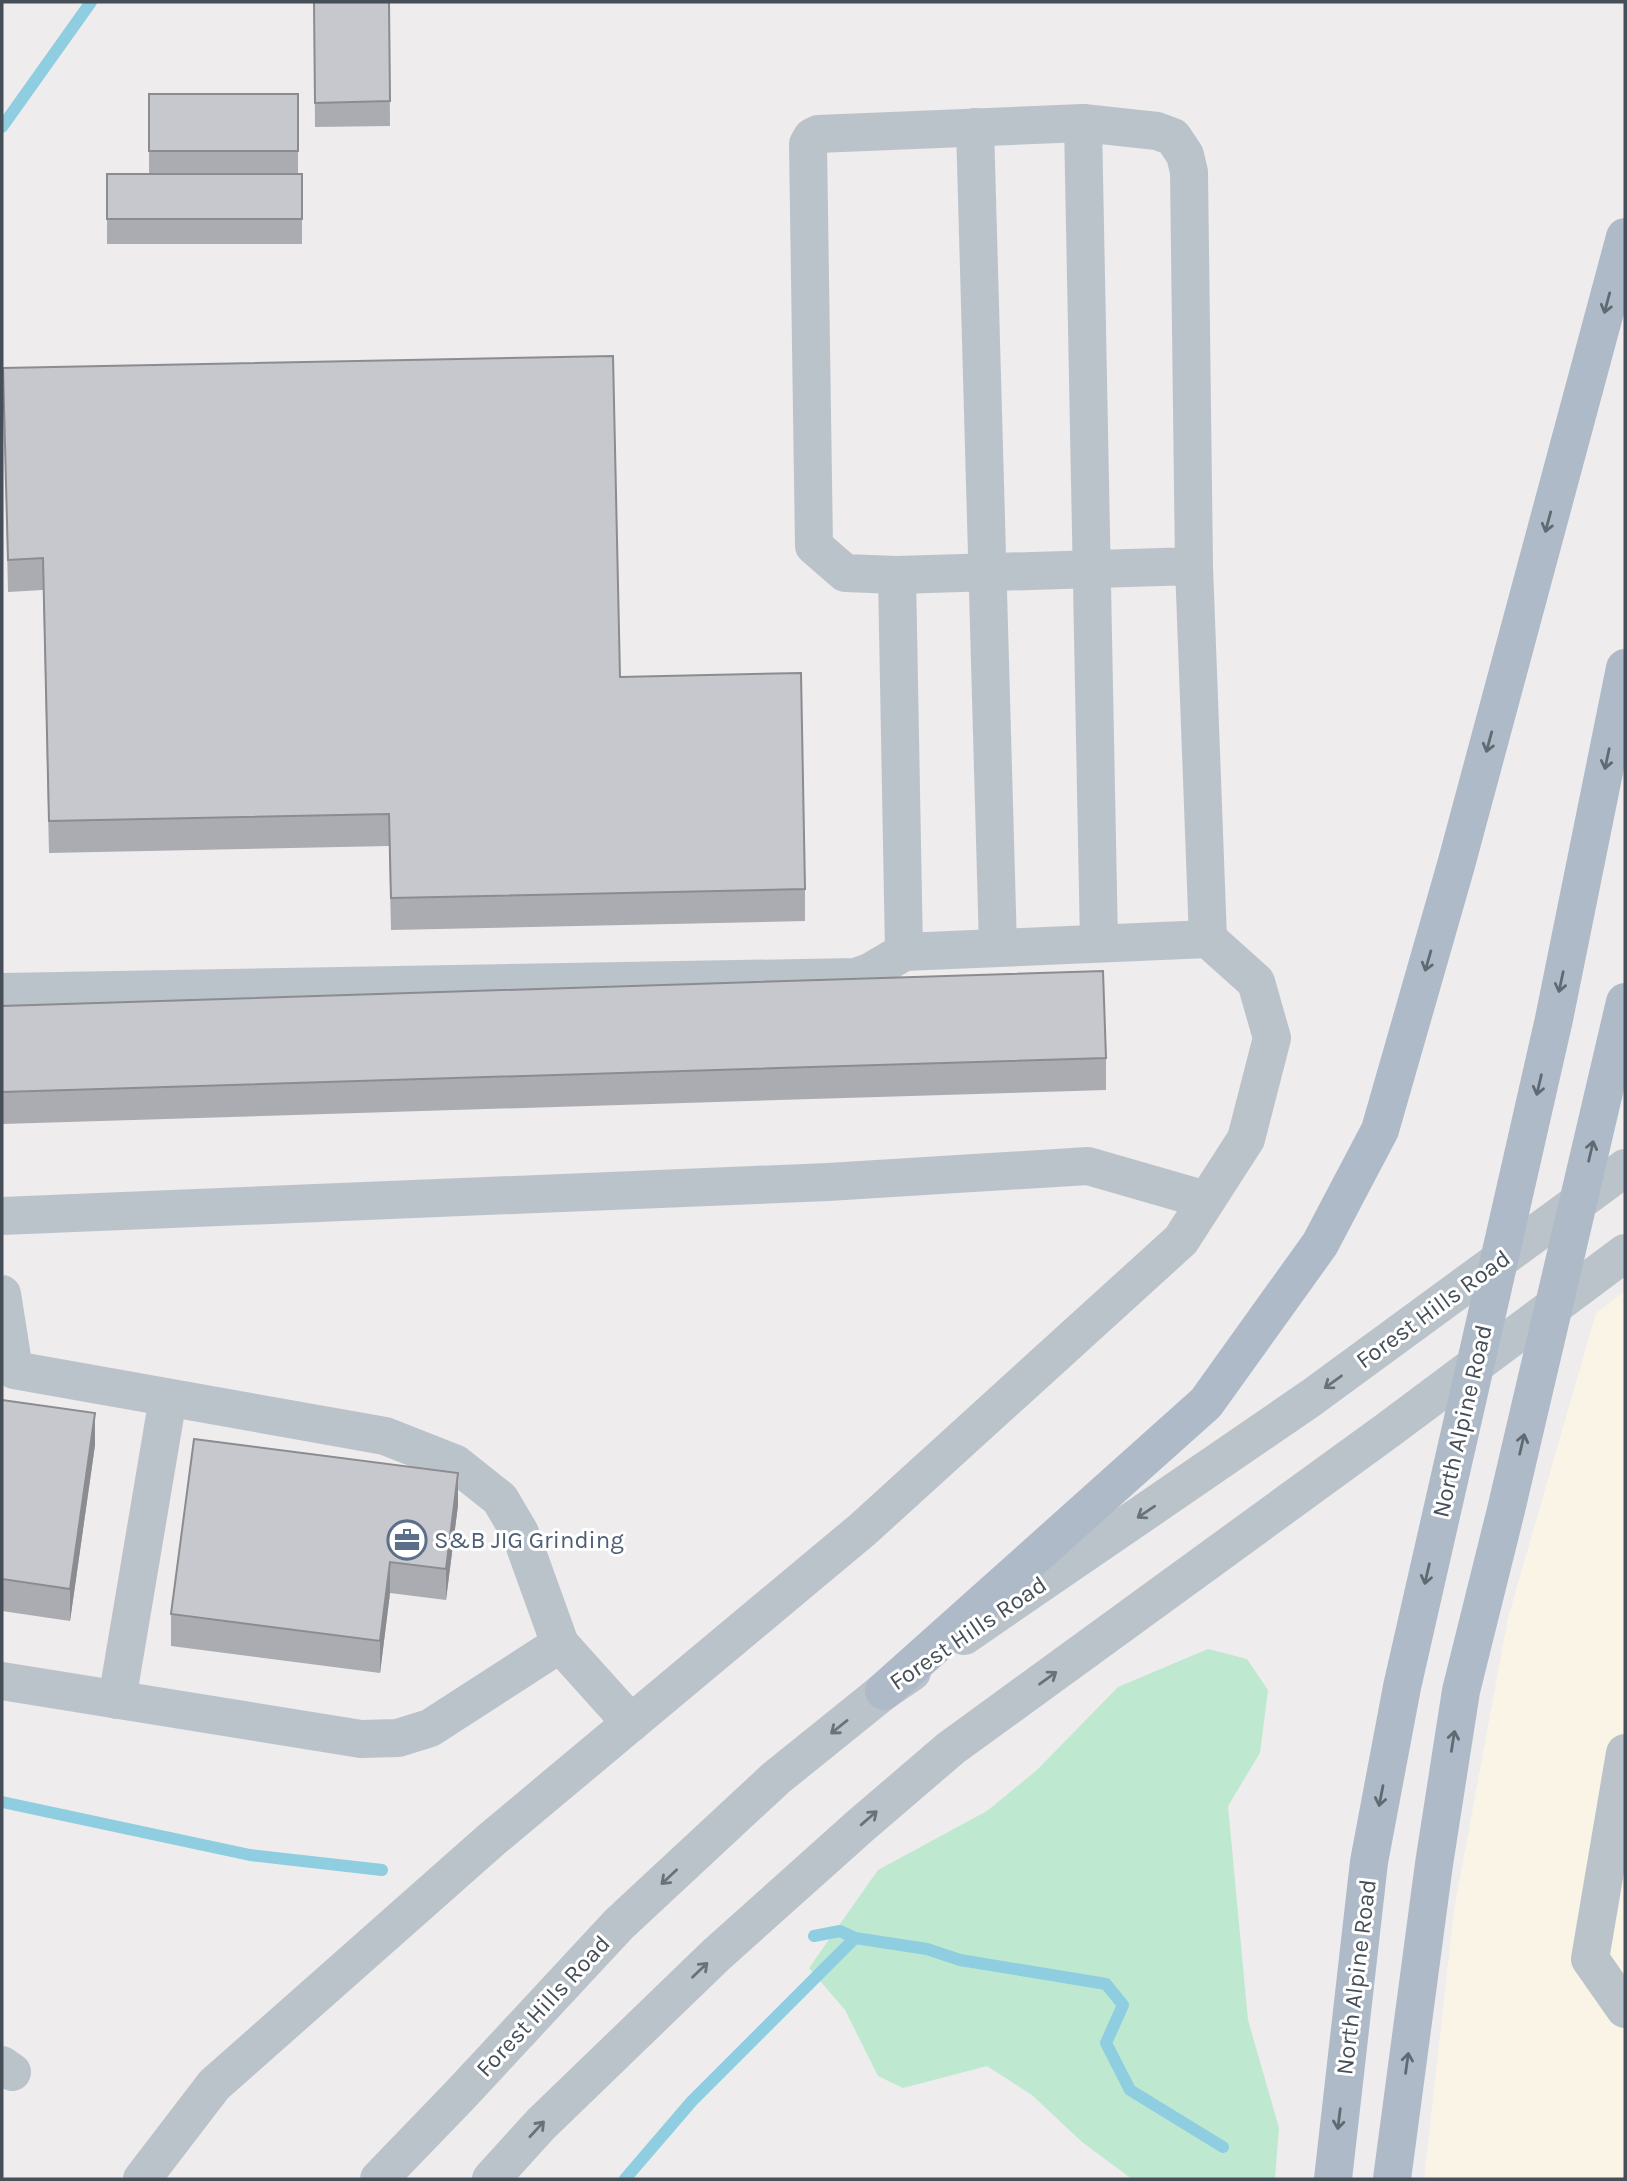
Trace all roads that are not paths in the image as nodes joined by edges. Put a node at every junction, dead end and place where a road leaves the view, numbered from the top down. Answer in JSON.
{"nodes":[{"id":1,"x":1083,"y":123,"type":"junction"},
{"id":2,"x":975,"y":127,"type":"junction"},
{"id":3,"x":1625,"y":237,"type":"edge"},
{"id":4,"x":1194,"y":566,"type":"junction"},
{"id":5,"x":1091,"y":570,"type":"junction"},
{"id":6,"x":986,"y":573,"type":"junction"},
{"id":7,"x":897,"y":575,"type":"junction"},
{"id":8,"x":1625,"y":668,"type":"edge"},
{"id":9,"x":1208,"y":939,"type":"junction"},
{"id":10,"x":1100,"y":943,"type":"junction"},
{"id":11,"x":998,"y":947,"type":"junction"},
{"id":12,"x":904,"y":952,"type":"junction"},
{"id":13,"x":2,"y":992,"type":"edge"},
{"id":14,"x":1623,"y":1015,"type":"edge"},
{"id":15,"x":1625,"y":1168,"type":"edge"},
{"id":16,"x":1206,"y":1200,"type":"junction"},
{"id":17,"x":2,"y":1216,"type":"edge"},
{"id":18,"x":1625,"y":1253,"type":"edge"},
{"id":19,"x":2,"y":1294,"type":"edge"},
{"id":20,"x":168,"y":1398,"type":"junction"},
{"id":21,"x":560,"y":1644,"type":"junction"},
{"id":22,"x":2,"y":1681,"type":"edge"},
{"id":23,"x":884,"y":1691,"type":"junction"},
{"id":24,"x":117,"y":1700,"type":"junction"},
{"id":25,"x":631,"y":1723,"type":"junction"},
{"id":26,"x":1625,"y":1753,"type":"edge"},
{"id":27,"x":1625,"y":2009,"type":"edge"},
{"id":28,"x":142,"y":2179,"type":"edge"},
{"id":29,"x":379,"y":2179,"type":"edge"},
{"id":30,"x":491,"y":2179,"type":"edge"},
{"id":31,"x":1332,"y":2179,"type":"edge"},
{"id":32,"x":1392,"y":2179,"type":"edge"}],
"edges":[{"from":1,"to":2,"type":"street"},
{"from":1,"to":4,"type":"street"},
{"from":1,"to":5,"type":"street"},
{"from":2,"to":6,"type":"street"},
{"from":2,"to":7,"type":"street"},
{"from":3,"to":23,"type":"main road","one_way":true},
{"from":4,"to":5,"type":"street"},
{"from":4,"to":9,"type":"street"},
{"from":5,"to":6,"type":"street"},
{"from":5,"to":10,"type":"street"},
{"from":6,"to":7,"type":"street"},
{"from":6,"to":11,"type":"street"},
{"from":7,"to":12,"type":"street"},
{"from":8,"to":31,"type":"main road","name":"North Alpine Road","one_way":true},
{"from":9,"to":10,"type":"street"},
{"from":9,"to":16,"type":"street"},
{"from":10,"to":11,"type":"street"},
{"from":11,"to":12,"type":"street"},
{"from":12,"to":13,"type":"street"},
{"from":32,"to":14,"type":"main road","one_way":true},
{"from":15,"to":23,"type":"street","name":"Forest Hills Road","one_way":true},
{"from":16,"to":17,"type":"street"},
{"from":16,"to":25,"type":"street"},
{"from":30,"to":18,"type":"street","one_way":true},
{"from":19,"to":20,"type":"street"},
{"from":20,"to":21,"type":"street"},
{"from":20,"to":24,"type":"street"},
{"from":21,"to":24,"type":"street"},
{"from":21,"to":25,"type":"street"},
{"from":22,"to":24,"type":"street"},
{"from":23,"to":29,"type":"street","name":"Forest Hills Road","one_way":true},
{"from":25,"to":28,"type":"street"},
{"from":26,"to":27,"type":"street"}]}
